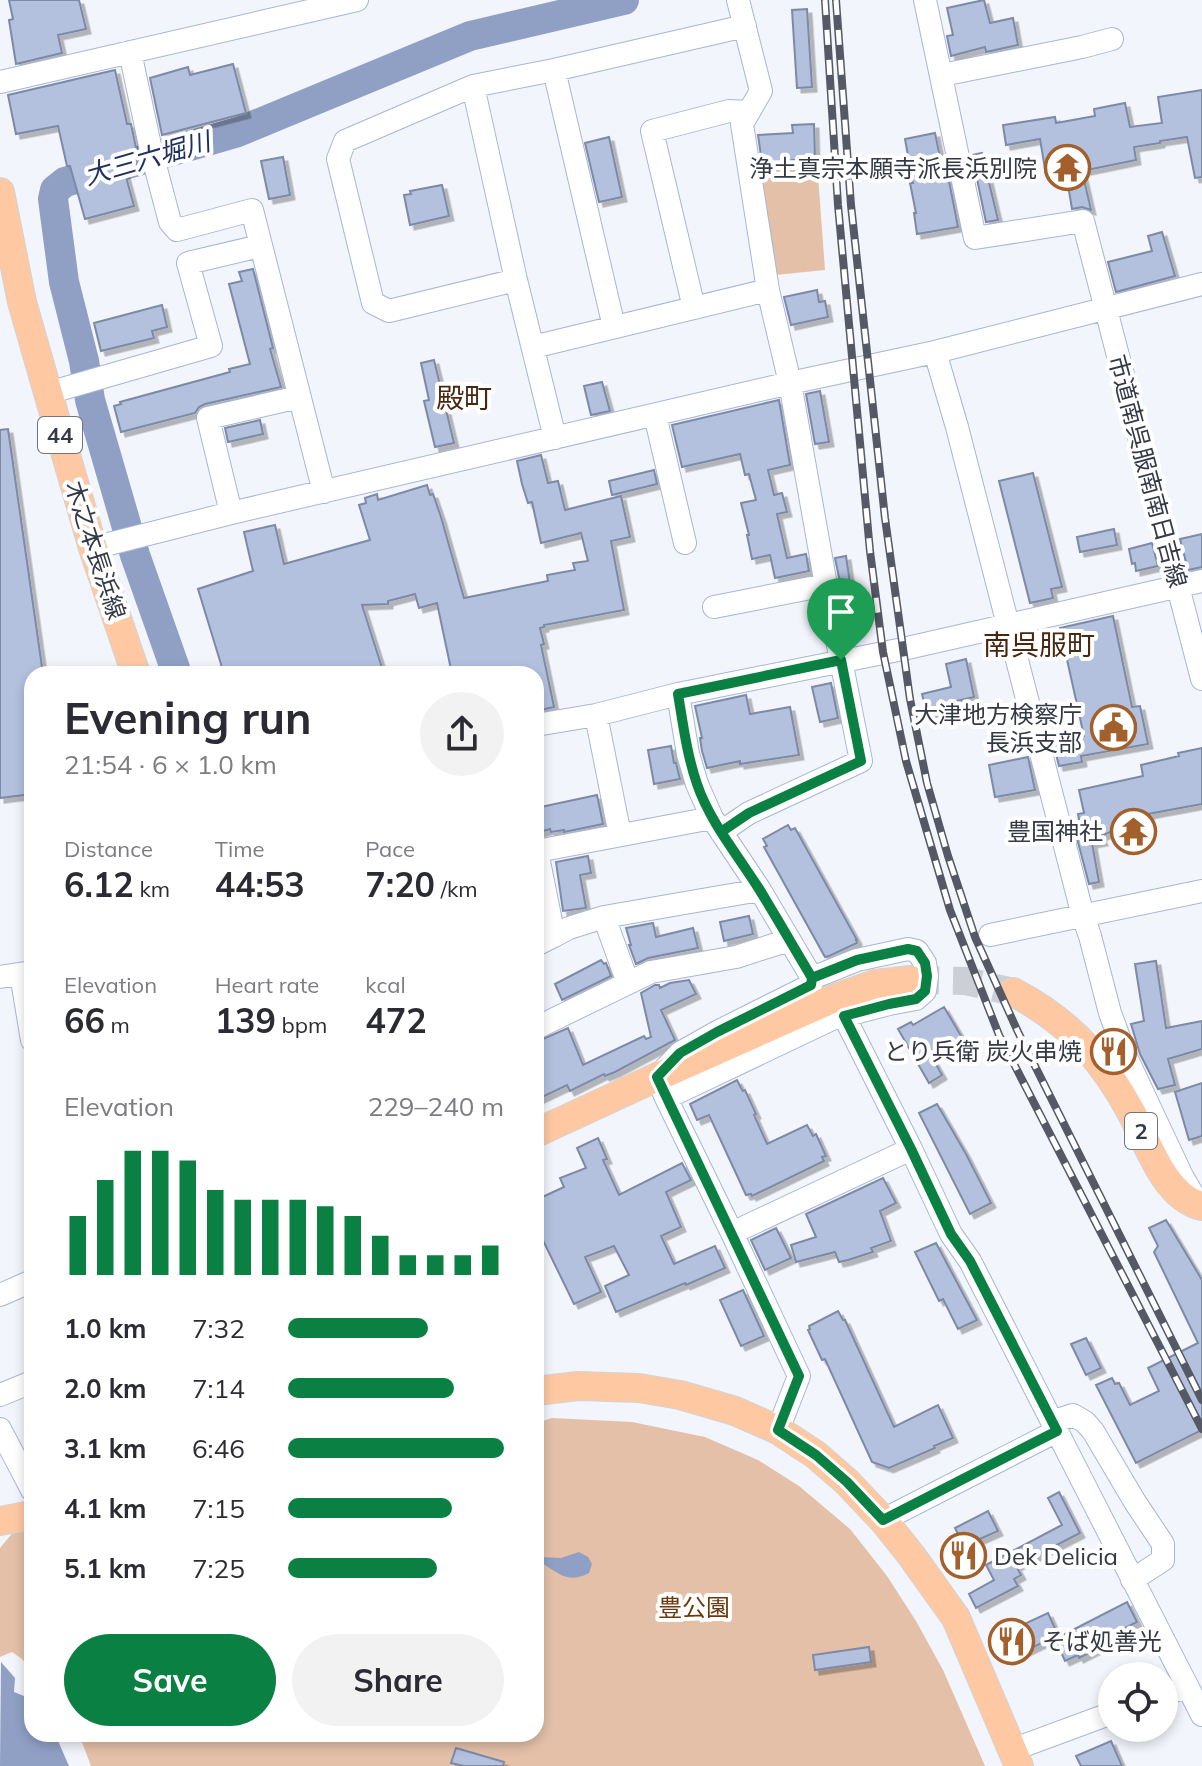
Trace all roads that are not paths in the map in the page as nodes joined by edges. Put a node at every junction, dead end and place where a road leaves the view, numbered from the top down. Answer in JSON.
{"nodes":[{"id":1,"x":357,"y":0,"type":"edge"},
{"id":2,"x":738,"y":0,"type":"edge"},
{"id":3,"x":925,"y":0,"type":"edge"},
{"id":4,"x":298,"y":6,"type":"edge"},
{"id":5,"x":745,"y":26,"type":"junction"},
{"id":6,"x":1112,"y":39,"type":"dead end"},
{"id":7,"x":130,"y":52,"type":"junction"},
{"id":8,"x":554,"y":70,"type":"junction"},
{"id":9,"x":942,"y":75,"type":"junction"},
{"id":10,"x":0,"y":82,"type":"edge"},
{"id":11,"x":473,"y":86,"type":"junction"},
{"id":12,"x":749,"y":112,"type":"junction"},
{"id":13,"x":0,"y":192,"type":"edge"},
{"id":14,"x":260,"y":246,"type":"junction"},
{"id":15,"x":516,"y":280,"type":"junction"},
{"id":16,"x":1202,"y":284,"type":"edge"},
{"id":17,"x":768,"y":290,"type":"junction"},
{"id":18,"x":694,"y":308,"type":"junction"},
{"id":19,"x":1106,"y":309,"type":"junction"},
{"id":20,"x":614,"y":327,"type":"junction"},
{"id":21,"x":533,"y":347,"type":"junction"},
{"id":22,"x":935,"y":352,"type":"junction"},
{"id":23,"x":790,"y":383,"type":"junction"},
{"id":24,"x":59,"y":390,"type":"junction"},
{"id":25,"x":299,"y":397,"type":"junction"},
{"id":26,"x":655,"y":415,"type":"junction"},
{"id":27,"x":555,"y":438,"type":"junction"},
{"id":28,"x":324,"y":492,"type":"junction"},
{"id":29,"x":231,"y":513,"type":"junction"},
{"id":30,"x":685,"y":543,"type":"dead end"},
{"id":31,"x":105,"y":545,"type":"junction"},
{"id":32,"x":1202,"y":581,"type":"edge"},
{"id":33,"x":826,"y":585,"type":"junction"},
{"id":34,"x":1178,"y":586,"type":"junction"},
{"id":35,"x":714,"y":607,"type":"dead end"},
{"id":36,"x":1008,"y":625,"type":"junction"},
{"id":37,"x":841,"y":660,"type":"junction"},
{"id":38,"x":134,"y":666,"type":"edge"},
{"id":39,"x":1202,"y":679,"type":"edge"},
{"id":40,"x":678,"y":694,"type":"junction"},
{"id":41,"x":596,"y":715,"type":"junction"},
{"id":42,"x":544,"y":724,"type":"edge"},
{"id":43,"x":716,"y":825,"type":"junction"},
{"id":44,"x":620,"y":835,"type":"junction"},
{"id":45,"x":544,"y":848,"type":"edge"},
{"id":46,"x":760,"y":890,"type":"junction"},
{"id":47,"x":1202,"y":891,"type":"edge"},
{"id":48,"x":1083,"y":916,"type":"junction"},
{"id":49,"x":604,"y":917,"type":"junction"},
{"id":50,"x":990,"y":935,"type":"dead end"},
{"id":51,"x":545,"y":940,"type":"edge"},
{"id":52,"x":789,"y":940,"type":"junction"},
{"id":53,"x":18,"y":974,"type":"edge"},
{"id":54,"x":812,"y":978,"type":"junction"},
{"id":55,"x":911,"y":980,"type":"tunnel mouth"},
{"id":56,"x":628,"y":983,"type":"junction"},
{"id":57,"x":1013,"y":992,"type":"tunnel mouth"},
{"id":58,"x":24,"y":1002,"type":"edge"},
{"id":59,"x":844,"y":1016,"type":"junction"},
{"id":60,"x":544,"y":1024,"type":"edge"},
{"id":61,"x":661,"y":1087,"type":"junction"},
{"id":62,"x":544,"y":1130,"type":"edge"},
{"id":63,"x":911,"y":1149,"type":"junction"},
{"id":64,"x":1201,"y":1208,"type":"edge"},
{"id":65,"x":732,"y":1233,"type":"junction"},
{"id":66,"x":24,"y":1284,"type":"edge"},
{"id":67,"x":0,"y":1295,"type":"edge"},
{"id":68,"x":24,"y":1385,"type":"edge"},
{"id":69,"x":544,"y":1390,"type":"edge"},
{"id":70,"x":0,"y":1395,"type":"edge"},
{"id":71,"x":1055,"y":1427,"type":"junction"},
{"id":72,"x":0,"y":1429,"type":"edge"},
{"id":73,"x":778,"y":1430,"type":"junction"},
{"id":74,"x":24,"y":1477,"type":"edge"},
{"id":75,"x":24,"y":1495,"type":"edge"},
{"id":76,"x":0,"y":1501,"type":"edge"},
{"id":77,"x":24,"y":1516,"type":"edge"},
{"id":78,"x":883,"y":1520,"type":"junction"},
{"id":79,"x":0,"y":1521,"type":"edge"},
{"id":80,"x":1132,"y":1580,"type":"junction"},
{"id":81,"x":1187,"y":1687,"type":"junction"},
{"id":82,"x":1178,"y":1690,"type":"edge"},
{"id":83,"x":1202,"y":1715,"type":"edge"},
{"id":84,"x":1098,"y":1720,"type":"edge"},
{"id":85,"x":1016,"y":1758,"type":"edge"}],
"edges":[{"from":1,"to":4,"type":"street"},
{"from":2,"to":5,"type":"street"},
{"from":3,"to":9,"type":"street"},
{"from":4,"to":7,"type":"street"},
{"from":5,"to":8,"type":"street"},
{"from":5,"to":12,"type":"street"},
{"from":6,"to":9,"type":"street"},
{"from":7,"to":10,"type":"street"},
{"from":7,"to":14,"type":"street"},
{"from":8,"to":11,"type":"street"},
{"from":8,"to":20,"type":"street"},
{"from":9,"to":19,"type":"street","name":"市道南呉服南南日吉線"},
{"from":11,"to":15,"type":"street"},
{"from":11,"to":15,"type":"street"},
{"from":12,"to":17,"type":"street"},
{"from":12,"to":18,"type":"street"},
{"from":13,"to":24,"type":"main road","name":"木之本長浜線","number":"44"},
{"from":14,"to":24,"type":"street"},
{"from":14,"to":25,"type":"street"},
{"from":15,"to":21,"type":"street"},
{"from":16,"to":19,"type":"street"},
{"from":17,"to":18,"type":"street"},
{"from":17,"to":23,"type":"street"},
{"from":18,"to":20,"type":"street"},
{"from":19,"to":22,"type":"street"},
{"from":19,"to":34,"type":"street","name":"市道南呉服南南日吉線"},
{"from":20,"to":21,"type":"street"},
{"from":21,"to":27,"type":"street"},
{"from":22,"to":23,"type":"street"},
{"from":22,"to":36,"type":"street"},
{"from":23,"to":26,"type":"street"},
{"from":23,"to":33,"type":"street"},
{"from":24,"to":31,"type":"main road","name":"木之本長浜線","number":"44"},
{"from":25,"to":28,"type":"street"},
{"from":25,"to":29,"type":"street"},
{"from":26,"to":27,"type":"street"},
{"from":26,"to":30,"type":"street"},
{"from":27,"to":28,"type":"street"},
{"from":28,"to":29,"type":"street"},
{"from":29,"to":31,"type":"street"},
{"from":31,"to":38,"type":"main road","name":"木之本長浜線","number":"44"},
{"from":32,"to":34,"type":"street"},
{"from":33,"to":35,"type":"street"},
{"from":33,"to":37,"type":"street"},
{"from":34,"to":36,"type":"street"},
{"from":34,"to":39,"type":"street","name":"市道南呉服南南日吉線"},
{"from":36,"to":37,"type":"street"},
{"from":36,"to":48,"type":"street"},
{"from":37,"to":40,"type":"street"},
{"from":37,"to":43,"type":"street"},
{"from":40,"to":41,"type":"street"},
{"from":40,"to":43,"type":"street"},
{"from":41,"to":42,"type":"street"},
{"from":41,"to":44,"type":"street"},
{"from":43,"to":44,"type":"street"},
{"from":43,"to":46,"type":"street"},
{"from":44,"to":45,"type":"street"},
{"from":46,"to":49,"type":"street"},
{"from":46,"to":52,"type":"street"},
{"from":47,"to":48,"type":"street"},
{"from":48,"to":50,"type":"street"},
{"from":48,"to":64,"type":"street"},
{"from":49,"to":51,"type":"street"},
{"from":49,"to":56,"type":"street"},
{"from":52,"to":54,"type":"street"},
{"from":52,"to":56,"type":"street"},
{"from":53,"to":58,"type":"street"},
{"from":54,"to":59,"type":"street"},
{"from":54,"to":61,"type":"street"},
{"from":55,"to":61,"type":"main road"},
{"from":56,"to":60,"type":"street"},
{"from":57,"to":64,"type":"main road","number":"2"},
{"from":59,"to":61,"type":"street"},
{"from":59,"to":63,"type":"street"},
{"from":61,"to":62,"type":"main road"},
{"from":61,"to":65,"type":"street"},
{"from":63,"to":65,"type":"street"},
{"from":63,"to":71,"type":"street"},
{"from":65,"to":73,"type":"street"},
{"from":66,"to":67,"type":"street"},
{"from":68,"to":70,"type":"street"},
{"from":69,"to":73,"type":"main road"},
{"from":71,"to":78,"type":"street"},
{"from":71,"to":80,"type":"street"},
{"from":71,"to":80,"type":"street"},
{"from":72,"to":74,"type":"street"},
{"from":73,"to":78,"type":"main road"},
{"from":75,"to":76,"type":"main road"},
{"from":77,"to":79,"type":"main road"},
{"from":78,"to":85,"type":"main road"},
{"from":80,"to":81,"type":"street"},
{"from":81,"to":82,"type":"street"},
{"from":81,"to":83,"type":"street"},
{"from":84,"to":85,"type":"street"}]}
